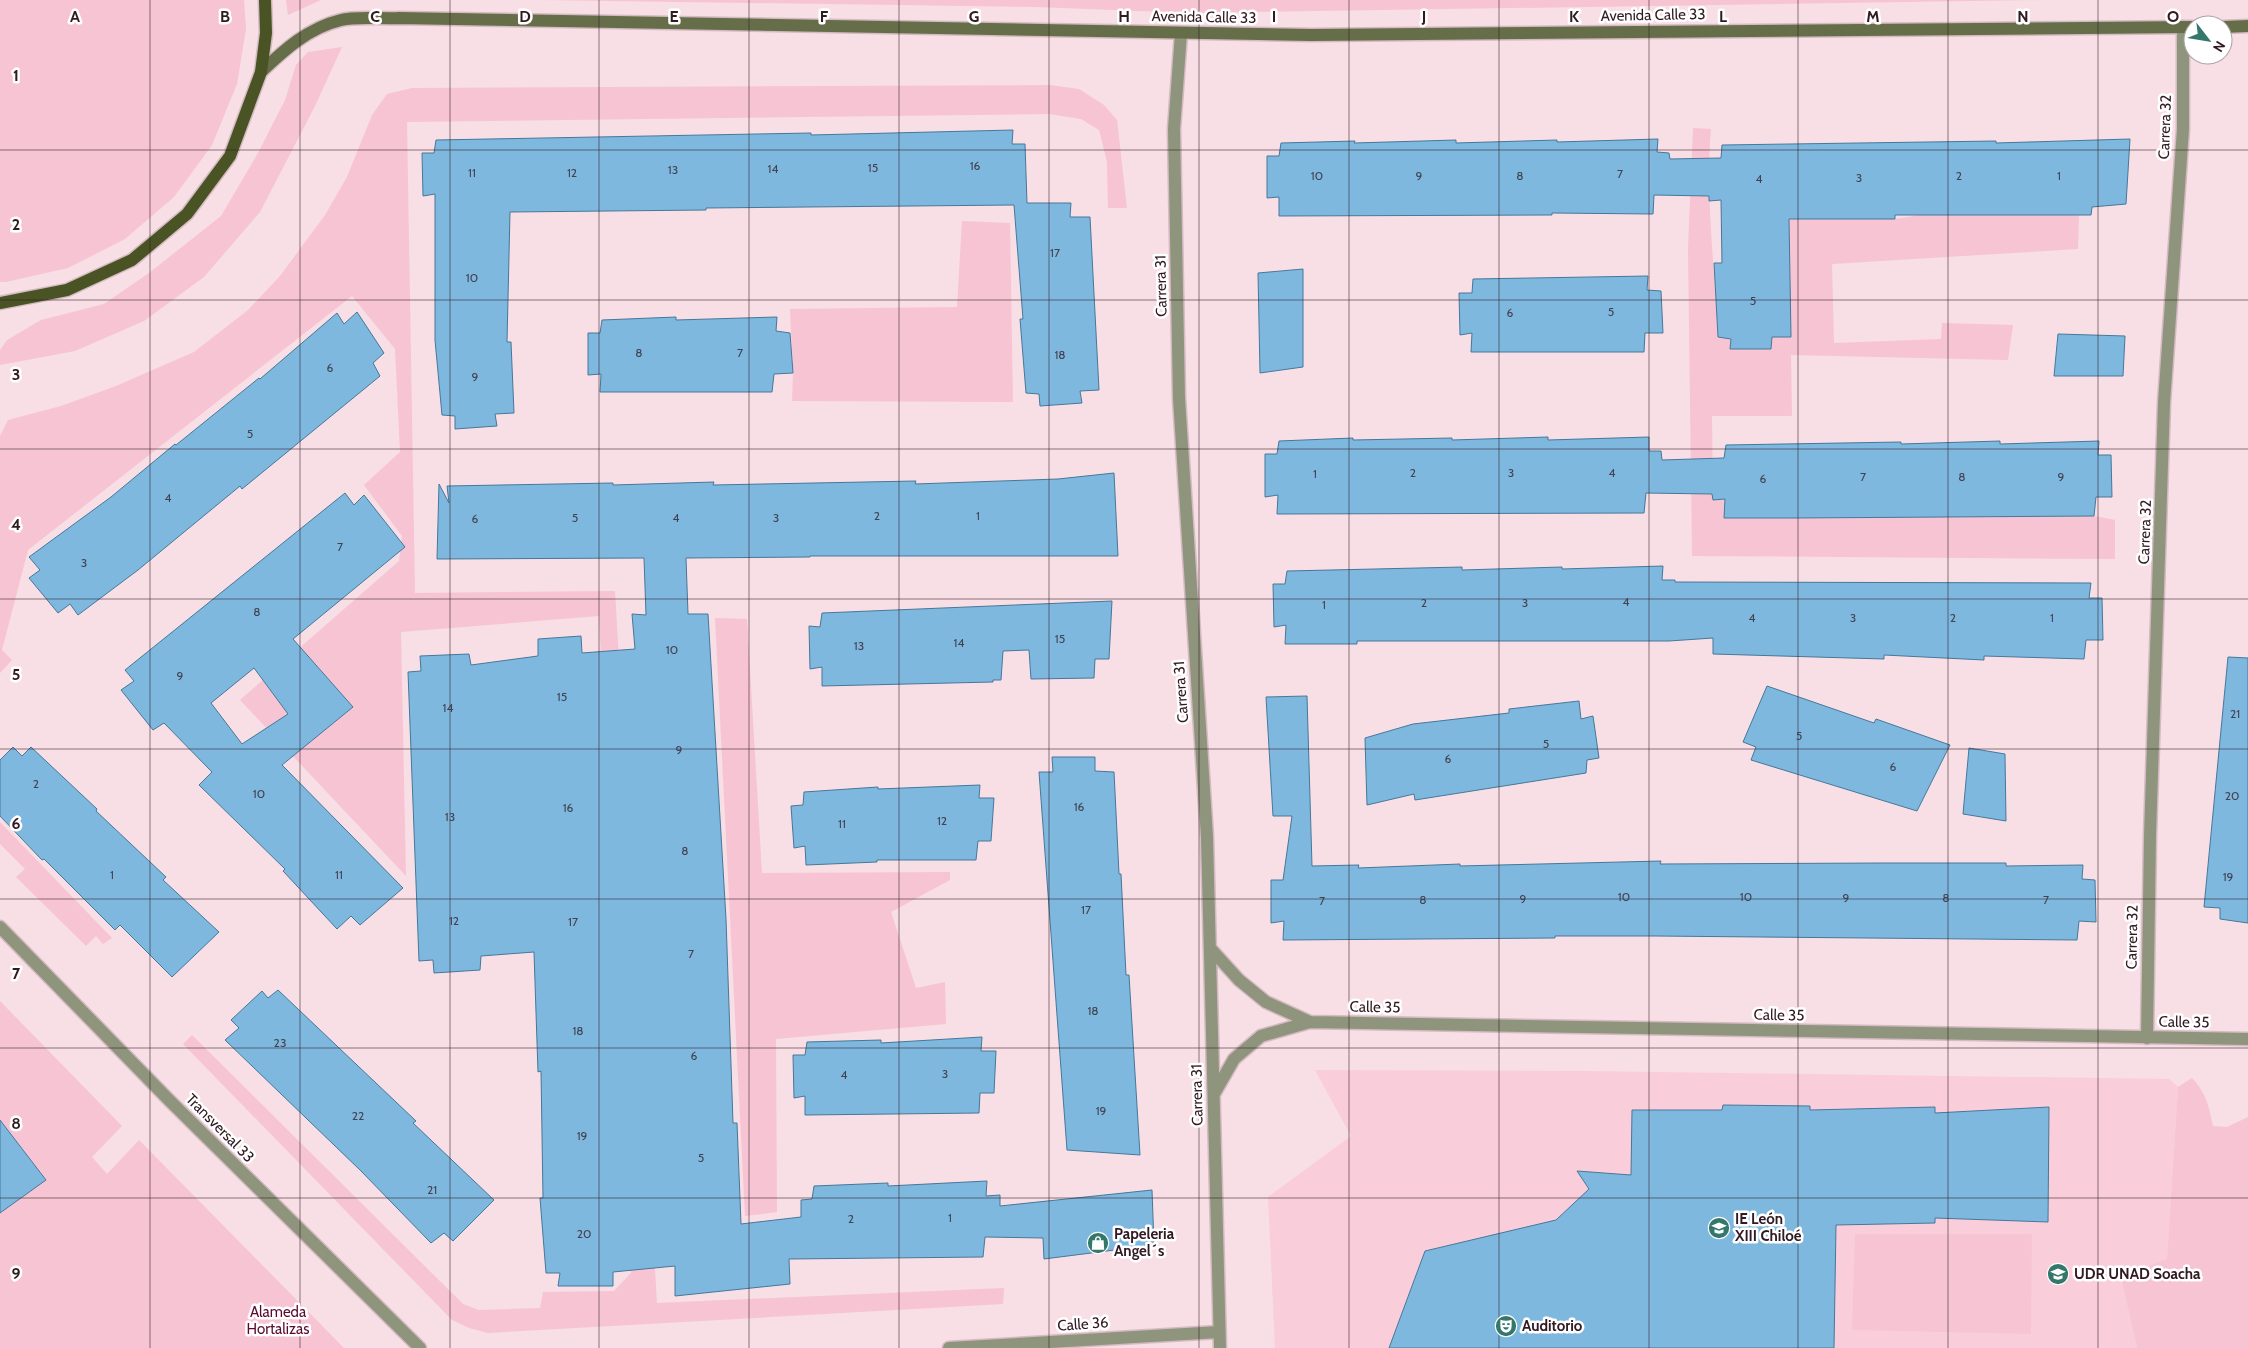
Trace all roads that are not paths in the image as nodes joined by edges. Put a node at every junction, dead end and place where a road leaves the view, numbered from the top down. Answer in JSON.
{"nodes":[{"id":1,"x":265,"y":0,"type":"edge"},
{"id":2,"x":2248,"y":26,"type":"edge"},
{"id":3,"x":2183,"y":27,"type":"edge"},
{"id":4,"x":2233,"y":27,"type":"edge"},
{"id":5,"x":1181,"y":33,"type":"junction"},
{"id":6,"x":2186,"y":65,"type":"edge"},
{"id":7,"x":261,"y":72,"type":"junction"},
{"id":8,"x":0,"y":303,"type":"edge"},
{"id":9,"x":0,"y":927,"type":"edge"},
{"id":10,"x":1210,"y":948,"type":"junction"},
{"id":11,"x":1310,"y":1022,"type":"junction"},
{"id":12,"x":2147,"y":1038,"type":"junction"},
{"id":13,"x":2248,"y":1039,"type":"edge"},
{"id":14,"x":1213,"y":1096,"type":"junction"},
{"id":15,"x":1219,"y":1332,"type":"junction"},
{"id":16,"x":420,"y":1348,"type":"edge"},
{"id":17,"x":949,"y":1348,"type":"edge"},
{"id":18,"x":1220,"y":1348,"type":"edge"}],
"edges":[{"from":1,"to":7,"type":"main road"},
{"from":2,"to":4,"type":"main road"},
{"from":3,"to":5,"type":"main road","name":"Avenida Calle 33"},
{"from":5,"to":7,"type":"main road","name":"Avenida Calle 33"},
{"from":5,"to":10,"type":"street","name":"Carrera 31"},
{"from":6,"to":12,"type":"street","name":"Carrera 32"},
{"from":7,"to":8,"type":"main road"},
{"from":9,"to":16,"type":"street","name":"Transversal 33"},
{"from":10,"to":11,"type":"street","name":"Calle 35"},
{"from":10,"to":14,"type":"street","name":"Carrera 31"},
{"from":11,"to":12,"type":"street","name":"Calle 35"},
{"from":11,"to":14,"type":"street","name":"Calle 35"},
{"from":12,"to":13,"type":"street","name":"Calle 35"},
{"from":14,"to":15,"type":"street","name":"Carrera 31"},
{"from":15,"to":17,"type":"street","name":"Calle 36"},
{"from":15,"to":18,"type":"street","name":"Carrera 31"}]}
